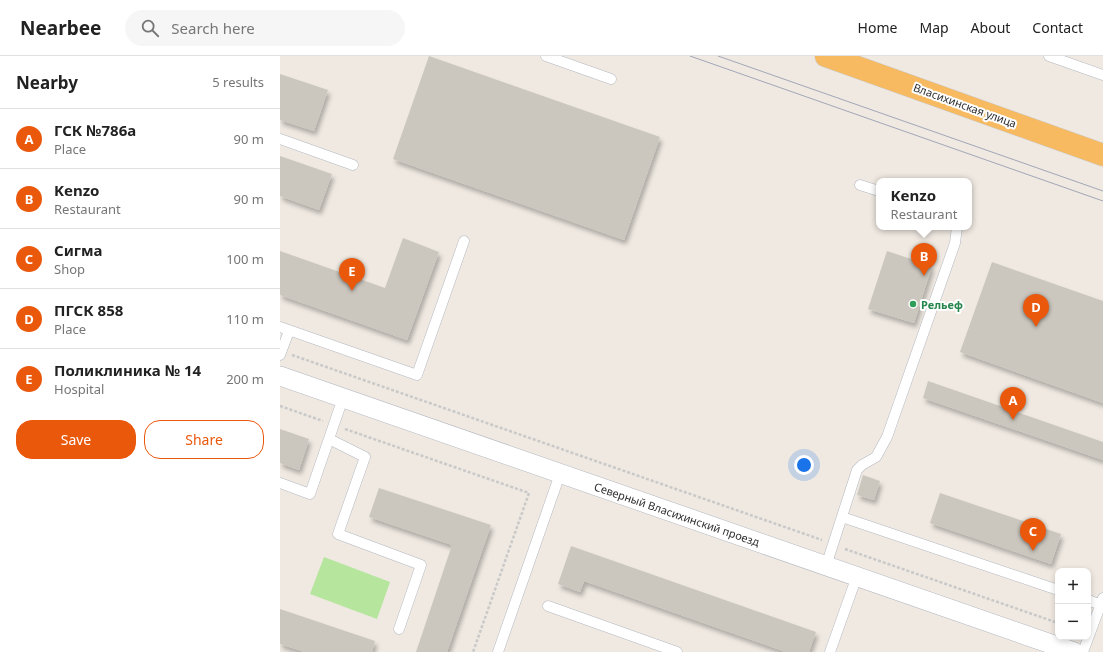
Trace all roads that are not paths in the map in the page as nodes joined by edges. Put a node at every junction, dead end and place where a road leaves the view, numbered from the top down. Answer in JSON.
{"nodes":[{"id":1,"x":546,"y":56,"type":"edge"},
{"id":2,"x":826,"y":56,"type":"edge"},
{"id":3,"x":1049,"y":56,"type":"edge"},
{"id":4,"x":1103,"y":75,"type":"edge"},
{"id":5,"x":610,"y":79,"type":"dead end"},
{"id":6,"x":280,"y":139,"type":"edge"},
{"id":7,"x":1103,"y":155,"type":"edge"},
{"id":8,"x":353,"y":164,"type":"dead end"},
{"id":9,"x":860,"y":185,"type":"dead end"},
{"id":10,"x":876,"y":190,"type":"edge"},
{"id":11,"x":957,"y":230,"type":"edge"},
{"id":12,"x":464,"y":240,"type":"dead end"},
{"id":13,"x":284,"y":329,"type":"edge"},
{"id":14,"x":281,"y":353,"type":"edge"},
{"id":15,"x":280,"y":376,"type":"edge"},
{"id":16,"x":343,"y":398,"type":"junction"},
{"id":17,"x":329,"y":439,"type":"junction"},
{"id":18,"x":560,"y":474,"type":"junction"},
{"id":19,"x":280,"y":483,"type":"edge"},
{"id":20,"x":842,"y":517,"type":"junction"},
{"id":21,"x":826,"y":566,"type":"junction"},
{"id":22,"x":857,"y":576,"type":"junction"},
{"id":23,"x":1055,"y":589,"type":"edge"},
{"id":24,"x":1091,"y":600,"type":"edge"},
{"id":25,"x":1102,"y":601,"type":"edge"},
{"id":26,"x":548,"y":606,"type":"dead end"},
{"id":27,"x":399,"y":629,"type":"dead end"},
{"id":28,"x":1064,"y":650,"type":"edge"},
{"id":29,"x":498,"y":652,"type":"edge"},
{"id":30,"x":677,"y":652,"type":"edge"},
{"id":31,"x":830,"y":652,"type":"edge"},
{"id":32,"x":1083,"y":652,"type":"edge"}],
"edges":[{"from":1,"to":5,"type":"lane"},
{"from":2,"to":7,"type":"highway","name":"Власихинская улица"},
{"from":3,"to":4,"type":"lane"},
{"from":6,"to":8,"type":"lane"},
{"from":9,"to":10,"type":"lane"},
{"from":11,"to":20,"type":"lane"},
{"from":12,"to":13,"type":"lane"},
{"from":13,"to":14,"type":"lane"},
{"from":15,"to":16,"type":"street","name":"Северный Власихинский проезд"},
{"from":16,"to":17,"type":"lane"},
{"from":16,"to":18,"type":"street","name":"Северный Власихинский проезд"},
{"from":17,"to":19,"type":"lane"},
{"from":17,"to":27,"type":"lane"},
{"from":18,"to":21,"type":"street","name":"Северный Власихинский проезд"},
{"from":18,"to":29,"type":"lane"},
{"from":20,"to":21,"type":"lane"},
{"from":20,"to":23,"type":"lane"},
{"from":21,"to":22,"type":"street","name":"Северный Власихинский проезд"},
{"from":22,"to":28,"type":"street","name":"Северный Власихинский проезд"},
{"from":22,"to":31,"type":"lane"},
{"from":24,"to":25,"type":"lane"},
{"from":25,"to":32,"type":"lane"},
{"from":26,"to":30,"type":"lane"}]}
